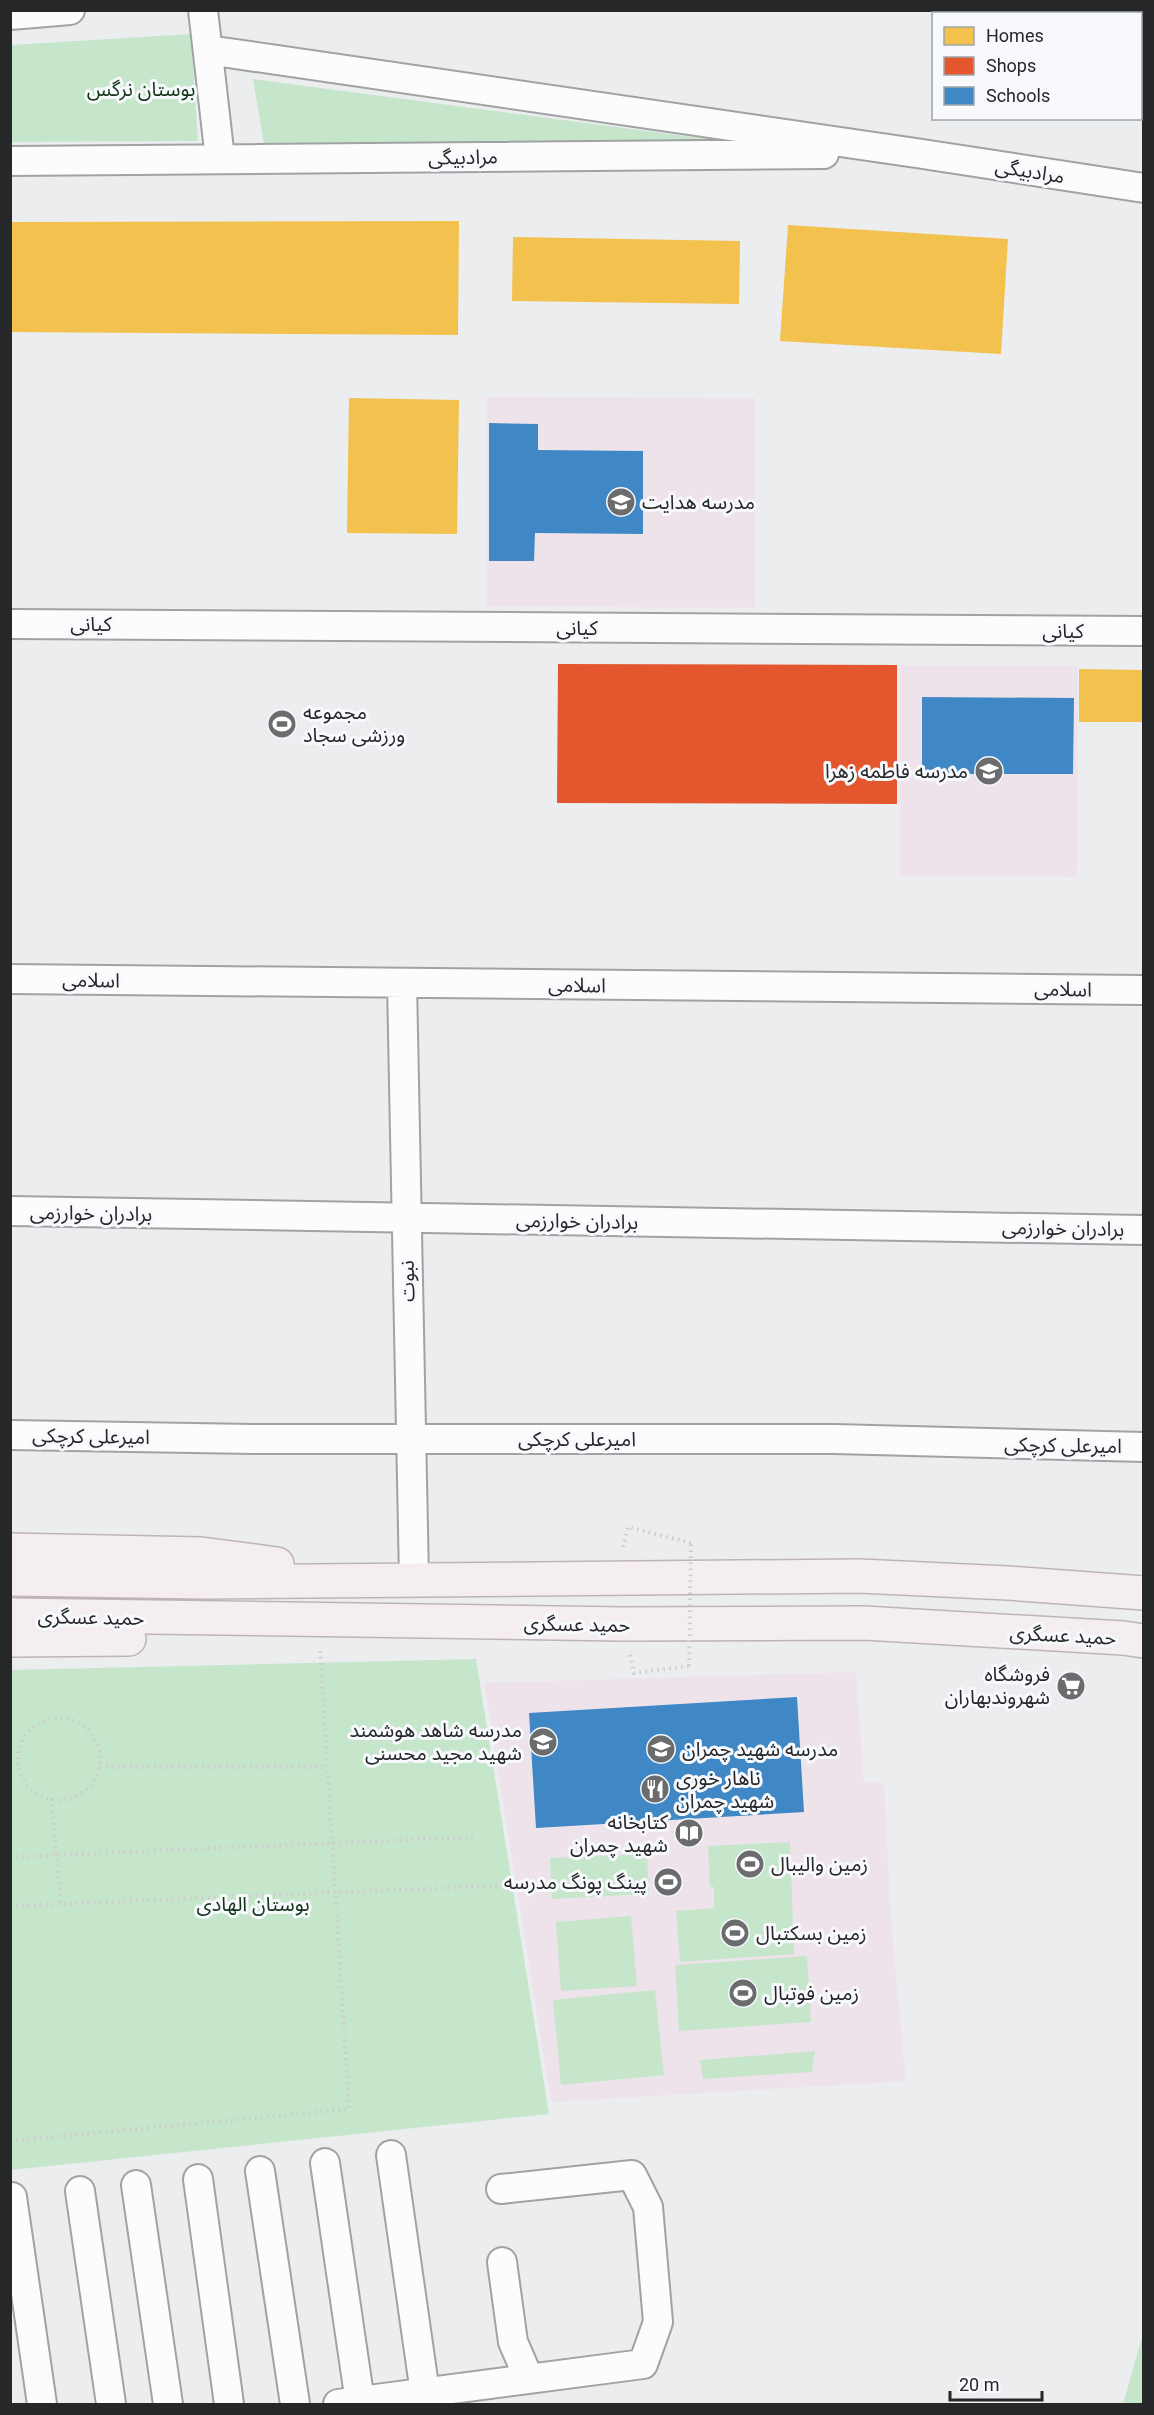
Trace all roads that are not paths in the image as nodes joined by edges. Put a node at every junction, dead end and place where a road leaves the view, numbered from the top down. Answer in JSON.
{"nodes":[{"id":1,"x":70,"y":10,"type":"edge"},
{"id":2,"x":203,"y":10,"type":"edge"},
{"id":3,"x":10,"y":15,"type":"edge"},
{"id":4,"x":208,"y":50,"type":"junction"},
{"id":5,"x":916,"y":153,"type":"junction"},
{"id":6,"x":220,"y":159,"type":"junction"},
{"id":7,"x":10,"y":161,"type":"edge"},
{"id":8,"x":1143,"y":188,"type":"edge"},
{"id":9,"x":10,"y":624,"type":"edge"},
{"id":10,"x":1143,"y":631,"type":"edge"},
{"id":11,"x":10,"y":979,"type":"edge"},
{"id":12,"x":402,"y":983,"type":"junction"},
{"id":13,"x":1143,"y":990,"type":"edge"},
{"id":14,"x":10,"y":1211,"type":"edge"},
{"id":15,"x":406,"y":1218,"type":"junction"},
{"id":16,"x":1143,"y":1230,"type":"edge"},
{"id":17,"x":10,"y":1435,"type":"edge"},
{"id":18,"x":411,"y":1438,"type":"junction"},
{"id":19,"x":1143,"y":1447,"type":"edge"},
{"id":20,"x":10,"y":1550,"type":"edge"},
{"id":21,"x":10,"y":1579,"type":"edge"},
{"id":22,"x":401,"y":1579,"type":"junction"},
{"id":23,"x":1143,"y":1593,"type":"edge"},
{"id":24,"x":10,"y":1615,"type":"edge"},
{"id":25,"x":431,"y":1622,"type":"junction"},
{"id":26,"x":10,"y":1640,"type":"edge"},
{"id":27,"x":1137,"y":1643,"type":"edge"},
{"id":28,"x":391,"y":2155,"type":"dead end"},
{"id":29,"x":325,"y":2163,"type":"dead end"},
{"id":30,"x":260,"y":2171,"type":"dead end"},
{"id":31,"x":198,"y":2179,"type":"dead end"},
{"id":32,"x":136,"y":2185,"type":"dead end"},
{"id":33,"x":501,"y":2188,"type":"dead end"},
{"id":34,"x":80,"y":2191,"type":"dead end"},
{"id":35,"x":12,"y":2197,"type":"dead end"},
{"id":36,"x":502,"y":2262,"type":"dead end"},
{"id":37,"x":529,"y":2379,"type":"junction"},
{"id":38,"x":425,"y":2393,"type":"junction"},
{"id":39,"x":349,"y":2403,"type":"edge"},
{"id":40,"x":42,"y":2404,"type":"edge"},
{"id":41,"x":111,"y":2404,"type":"edge"},
{"id":42,"x":168,"y":2404,"type":"edge"},
{"id":43,"x":229,"y":2404,"type":"edge"},
{"id":44,"x":295,"y":2404,"type":"edge"}],
"edges":[{"from":1,"to":3,"type":"street"},
{"from":2,"to":4,"type":"street"},
{"from":4,"to":5,"type":"street","name":"مرادبیگی"},
{"from":4,"to":6,"type":"street"},
{"from":5,"to":6,"type":"street","name":"مرادبیگی"},
{"from":5,"to":8,"type":"street","name":"مرادبیگی"},
{"from":6,"to":7,"type":"street","name":"مرادبیگی"},
{"from":9,"to":10,"type":"street","name":"کیانی"},
{"from":11,"to":12,"type":"street","name":"اسلامی"},
{"from":12,"to":13,"type":"street","name":"اسلامی"},
{"from":12,"to":15,"type":"street","name":"نبوت"},
{"from":14,"to":15,"type":"street","name":"برادران خوارزمی"},
{"from":15,"to":16,"type":"street","name":"برادران خوارزمی"},
{"from":15,"to":18,"type":"street","name":"نبوت"},
{"from":17,"to":18,"type":"street","name":"امیرعلی کرچکی"},
{"from":18,"to":19,"type":"street","name":"امیرعلی کرچکی"},
{"from":18,"to":22,"type":"street","name":"نبوت"},
{"from":20,"to":22,"type":"main road"},
{"from":21,"to":22,"type":"main road","name":"حمید عسگری"},
{"from":22,"to":23,"type":"main road","name":"حمید عسگری"},
{"from":24,"to":25,"type":"main road","name":"حمید عسگری"},
{"from":25,"to":26,"type":"main road"},
{"from":25,"to":27,"type":"main road","name":"حمید عسگری"},
{"from":28,"to":38,"type":"street"},
{"from":29,"to":39,"type":"street"},
{"from":30,"to":44,"type":"street"},
{"from":31,"to":43,"type":"street"},
{"from":32,"to":42,"type":"street"},
{"from":33,"to":37,"type":"street"},
{"from":34,"to":41,"type":"street"},
{"from":35,"to":40,"type":"street"},
{"from":36,"to":37,"type":"street"},
{"from":37,"to":38,"type":"street"},
{"from":38,"to":39,"type":"street"}]}
